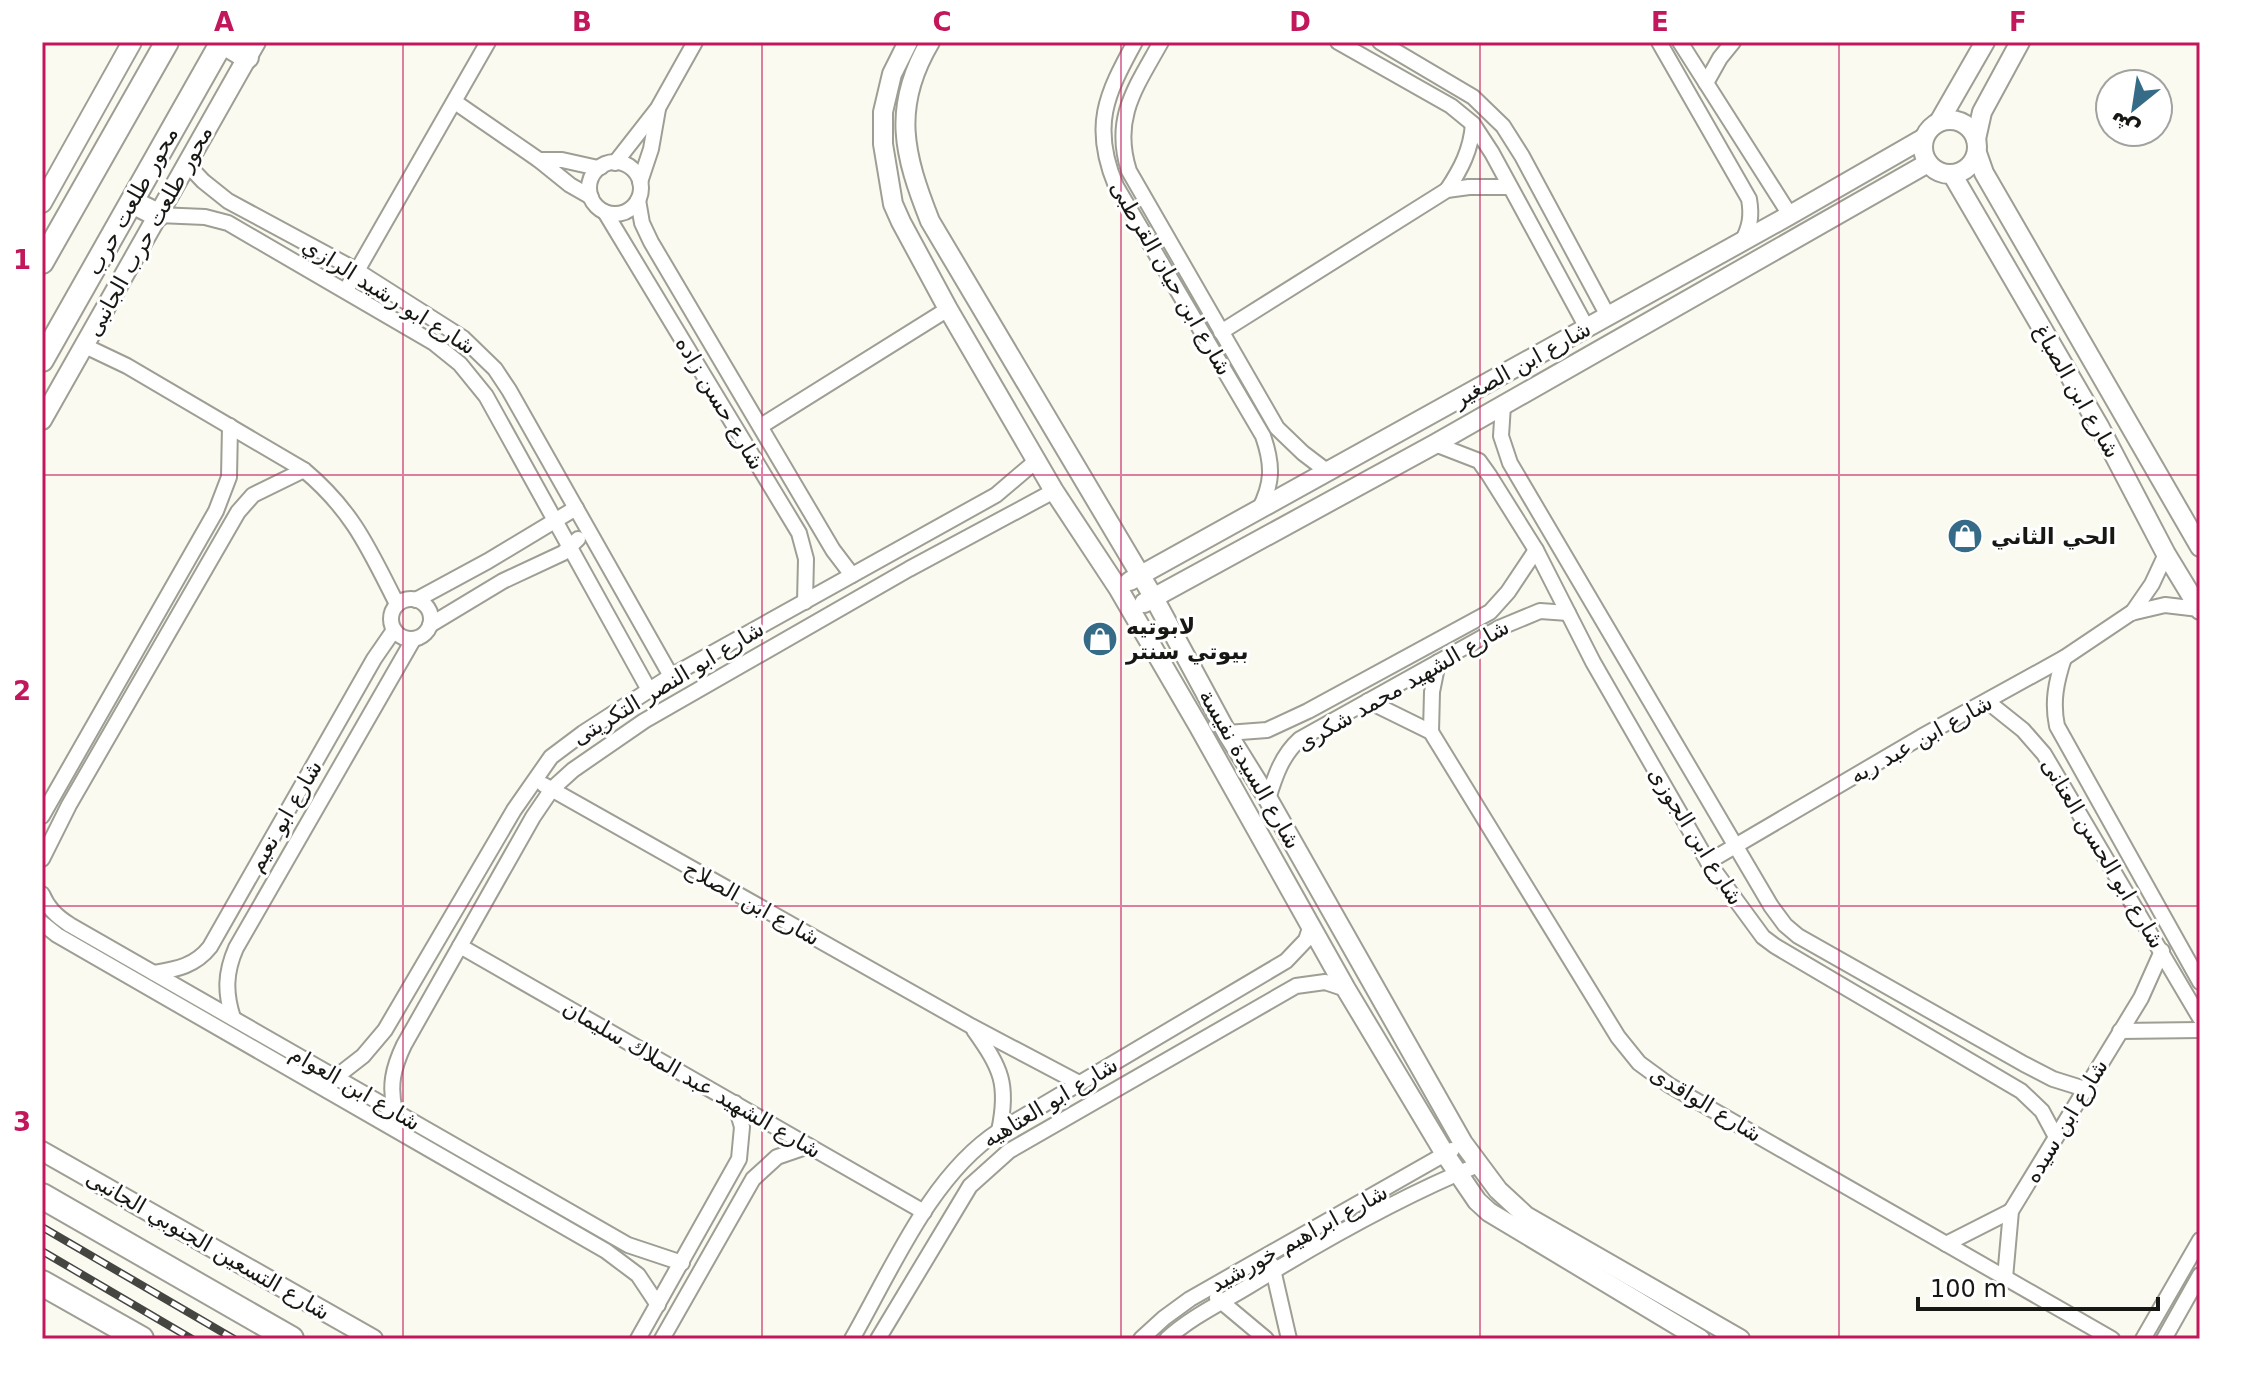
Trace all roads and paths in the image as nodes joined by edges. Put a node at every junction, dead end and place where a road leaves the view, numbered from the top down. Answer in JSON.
{"nodes":[{"id":1,"x":132,"y":42,"type":"edge"},
{"id":2,"x":167,"y":42,"type":"edge"},
{"id":3,"x":222,"y":42,"type":"edge"},
{"id":4,"x":488,"y":42,"type":"edge"},
{"id":5,"x":695,"y":42,"type":"edge"},
{"id":6,"x":908,"y":42,"type":"edge"},
{"id":7,"x":930,"y":42,"type":"edge"},
{"id":8,"x":1135,"y":42,"type":"edge"},
{"id":9,"x":1161,"y":42,"type":"edge"},
{"id":10,"x":1338,"y":42,"type":"edge"},
{"id":11,"x":1380,"y":42,"type":"edge"},
{"id":12,"x":1659,"y":42,"type":"edge"},
{"id":13,"x":1680,"y":42,"type":"edge"},
{"id":14,"x":1733,"y":42,"type":"edge"},
{"id":15,"x":1985,"y":42,"type":"edge"},
{"id":16,"x":2020,"y":42,"type":"edge"},
{"id":17,"x":251,"y":50,"type":"edge"},
{"id":18,"x":1706,"y":83,"type":"junction"},
{"id":19,"x":455,"y":102,"type":"junction"},
{"id":20,"x":658,"y":108,"type":"junction"},
{"id":21,"x":1939,"y":122,"type":"junction"},
{"id":22,"x":1473,"y":124,"type":"junction"},
{"id":23,"x":1924,"y":138,"type":"junction"},
{"id":24,"x":1976,"y":146,"type":"junction"},
{"id":25,"x":1522,"y":156,"type":"junction"},
{"id":26,"x":539,"y":160,"type":"junction"},
{"id":27,"x":1928,"y":163,"type":"junction"},
{"id":28,"x":187,"y":164,"type":"junction"},
{"id":29,"x":608,"y":165,"type":"junction"},
{"id":30,"x":1500,"y":168,"type":"junction"},
{"id":31,"x":1952,"y":174,"type":"junction"},
{"id":32,"x":640,"y":182,"type":"junction"},
{"id":33,"x":1510,"y":187,"type":"junction"},
{"id":34,"x":1447,"y":190,"type":"junction"},
{"id":35,"x":591,"y":197,"type":"junction"},
{"id":36,"x":638,"y":200,"type":"junction"},
{"id":37,"x":132,"y":202,"type":"junction"},
{"id":38,"x":42,"y":203,"type":"edge"},
{"id":39,"x":605,"y":212,"type":"junction"},
{"id":40,"x":158,"y":215,"type":"junction"},
{"id":41,"x":1790,"y":215,"type":"junction"},
{"id":42,"x":1742,"y":242,"type":"junction"},
{"id":43,"x":42,"y":262,"type":"edge"},
{"id":44,"x":356,"y":270,"type":"junction"},
{"id":45,"x":346,"y":290,"type":"junction"},
{"id":46,"x":948,"y":309,"type":"junction"},
{"id":47,"x":1608,"y":316,"type":"junction"},
{"id":48,"x":1587,"y":328,"type":"junction"},
{"id":49,"x":1221,"y":332,"type":"junction"},
{"id":50,"x":85,"y":346,"type":"junction"},
{"id":51,"x":42,"y":360,"type":"edge"},
{"id":52,"x":1503,"y":405,"type":"junction"},
{"id":53,"x":42,"y":420,"type":"edge"},
{"id":54,"x":230,"y":426,"type":"junction"},
{"id":55,"x":761,"y":426,"type":"junction"},
{"id":56,"x":1277,"y":428,"type":"junction"},
{"id":57,"x":1263,"y":436,"type":"junction"},
{"id":58,"x":1435,"y":444,"type":"junction"},
{"id":59,"x":1036,"y":461,"type":"junction"},
{"id":60,"x":304,"y":470,"type":"junction"},
{"id":61,"x":1328,"y":472,"type":"junction"},
{"id":62,"x":1054,"y":491,"type":"junction"},
{"id":63,"x":576,"y":508,"type":"junction"},
{"id":64,"x":1259,"y":510,"type":"junction"},
{"id":65,"x":554,"y":521,"type":"junction"},
{"id":66,"x":588,"y":531,"type":"junction"},
{"id":67,"x":571,"y":545,"type":"junction"},
{"id":68,"x":2200,"y":547,"type":"edge"},
{"id":69,"x":1536,"y":550,"type":"junction"},
{"id":70,"x":2166,"y":554,"type":"junction"},
{"id":71,"x":852,"y":575,"type":"junction"},
{"id":72,"x":1140,"y":576,"type":"junction"},
{"id":73,"x":1118,"y":588,"type":"junction"},
{"id":74,"x":1154,"y":598,"type":"junction"},
{"id":75,"x":416,"y":600,"type":"junction"},
{"id":76,"x":805,"y":602,"type":"junction"},
{"id":77,"x":397,"y":604,"type":"junction"},
{"id":78,"x":1131,"y":610,"type":"junction"},
{"id":79,"x":2200,"y":610,"type":"edge"},
{"id":80,"x":1490,"y":612,"type":"junction"},
{"id":81,"x":1568,"y":613,"type":"junction"},
{"id":82,"x":2131,"y":613,"type":"junction"},
{"id":83,"x":430,"y":625,"type":"junction"},
{"id":84,"x":1499,"y":628,"type":"junction"},
{"id":85,"x":394,"y":630,"type":"junction"},
{"id":86,"x":413,"y":640,"type":"junction"},
{"id":87,"x":2064,"y":658,"type":"junction"},
{"id":88,"x":1438,"y":662,"type":"junction"},
{"id":89,"x":671,"y":676,"type":"junction"},
{"id":90,"x":649,"y":690,"type":"junction"},
{"id":91,"x":1368,"y":701,"type":"junction"},
{"id":92,"x":1988,"y":702,"type":"junction"},
{"id":93,"x":1308,"y":711,"type":"junction"},
{"id":94,"x":95,"y":724,"type":"junction"},
{"id":95,"x":1318,"y":729,"type":"junction"},
{"id":96,"x":1431,"y":732,"type":"junction"},
{"id":97,"x":111,"y":733,"type":"junction"},
{"id":98,"x":1227,"y":733,"type":"junction"},
{"id":99,"x":534,"y":779,"type":"junction"},
{"id":100,"x":552,"y":789,"type":"junction"},
{"id":101,"x":1268,"y":799,"type":"junction"},
{"id":102,"x":42,"y":816,"type":"edge"},
{"id":103,"x":1736,"y":845,"type":"junction"},
{"id":104,"x":42,"y":859,"type":"edge"},
{"id":105,"x":1708,"y":862,"type":"junction"},
{"id":106,"x":42,"y":894,"type":"edge"},
{"id":107,"x":42,"y":923,"type":"edge"},
{"id":108,"x":1310,"y":928,"type":"junction"},
{"id":109,"x":460,"y":946,"type":"junction"},
{"id":110,"x":2162,"y":951,"type":"junction"},
{"id":111,"x":154,"y":973,"type":"junction"},
{"id":112,"x":2200,"y":982,"type":"edge"},
{"id":113,"x":1346,"y":989,"type":"junction"},
{"id":114,"x":233,"y":1018,"type":"junction"},
{"id":115,"x":2200,"y":1018,"type":"edge"},
{"id":116,"x":971,"y":1026,"type":"junction"},
{"id":117,"x":2200,"y":1030,"type":"edge"},
{"id":118,"x":2120,"y":1031,"type":"junction"},
{"id":119,"x":336,"y":1077,"type":"junction"},
{"id":120,"x":1079,"y":1083,"type":"junction"},
{"id":121,"x":2085,"y":1089,"type":"junction"},
{"id":122,"x":327,"y":1090,"type":"junction"},
{"id":123,"x":735,"y":1103,"type":"junction"},
{"id":124,"x":395,"y":1111,"type":"junction"},
{"id":125,"x":999,"y":1131,"type":"junction"},
{"id":126,"x":2056,"y":1137,"type":"junction"},
{"id":127,"x":1463,"y":1143,"type":"junction"},
{"id":128,"x":809,"y":1146,"type":"junction"},
{"id":129,"x":42,"y":1151,"type":"edge"},
{"id":130,"x":1445,"y":1154,"type":"junction"},
{"id":131,"x":1478,"y":1165,"type":"junction"},
{"id":132,"x":1458,"y":1173,"type":"junction"},
{"id":133,"x":42,"y":1196,"type":"edge"},
{"id":134,"x":2011,"y":1211,"type":"junction"},
{"id":135,"x":924,"y":1212,"type":"junction"},
{"id":136,"x":2200,"y":1240,"type":"edge"},
{"id":137,"x":1946,"y":1244,"type":"junction"},
{"id":138,"x":682,"y":1263,"type":"junction"},
{"id":139,"x":1271,"y":1264,"type":"junction"},
{"id":140,"x":2200,"y":1275,"type":"edge"},
{"id":141,"x":2005,"y":1278,"type":"junction"},
{"id":142,"x":42,"y":1283,"type":"edge"},
{"id":143,"x":1209,"y":1288,"type":"junction"},
{"id":144,"x":1221,"y":1303,"type":"junction"},
{"id":145,"x":658,"y":1305,"type":"junction"},
{"id":146,"x":1146,"y":1337,"type":"edge"},
{"id":147,"x":141,"y":1339,"type":"edge"},
{"id":148,"x":291,"y":1339,"type":"edge"},
{"id":149,"x":373,"y":1339,"type":"edge"},
{"id":150,"x":638,"y":1339,"type":"edge"},
{"id":151,"x":662,"y":1339,"type":"edge"},
{"id":152,"x":852,"y":1339,"type":"edge"},
{"id":153,"x":878,"y":1339,"type":"edge"},
{"id":154,"x":1167,"y":1339,"type":"edge"},
{"id":155,"x":1266,"y":1339,"type":"edge"},
{"id":156,"x":1289,"y":1339,"type":"edge"},
{"id":157,"x":1700,"y":1339,"type":"edge"},
{"id":158,"x":1740,"y":1339,"type":"edge"},
{"id":159,"x":2112,"y":1339,"type":"edge"},
{"id":160,"x":2143,"y":1339,"type":"edge"},
{"id":161,"x":2164,"y":1339,"type":"edge"}],
"edges":[{"from":1,"to":38,"type":"street"},
{"from":2,"to":43,"type":"main road"},
{"from":3,"to":17,"type":"main road"},
{"from":3,"to":37,"type":"main road","name":"محور طلعت حرب"},
{"from":4,"to":19,"type":"street"},
{"from":5,"to":20,"type":"street"},
{"from":6,"to":46,"type":"street","name":"شارع السيدة نفيسة"},
{"from":7,"to":72,"type":"street","name":"شارع السيدة نفيسة"},
{"from":8,"to":57,"type":"street","name":"شارع ابن حيان القرطبى"},
{"from":9,"to":49,"type":"street","name":"شارع ابن حيان القرطبى"},
{"from":10,"to":22,"type":"street"},
{"from":11,"to":25,"type":"street"},
{"from":12,"to":42,"type":"street"},
{"from":13,"to":18,"type":"street"},
{"from":14,"to":18,"type":"street"},
{"from":15,"to":21,"type":"street"},
{"from":16,"to":24,"type":"street"},
{"from":17,"to":28,"type":"street","name":"محور طلعت حرب الجانبى"},
{"from":18,"to":41,"type":"street"},
{"from":19,"to":26,"type":"street"},
{"from":19,"to":44,"type":"street"},
{"from":20,"to":29,"type":"street"},
{"from":20,"to":32,"type":"street"},
{"from":21,"to":23,"type":"street"},
{"from":21,"to":24,"type":"street"},
{"from":22,"to":30,"type":"street"},
{"from":22,"to":34,"type":"street"},
{"from":23,"to":27,"type":"street"},
{"from":23,"to":41,"type":"street","name":"شارع ابن الصغير"},
{"from":24,"to":31,"type":"street"},
{"from":24,"to":68,"type":"street","name":"شارع ابن الصباغ"},
{"from":25,"to":30,"type":"street"},
{"from":25,"to":47,"type":"street"},
{"from":26,"to":29,"type":"street"},
{"from":26,"to":35,"type":"street"},
{"from":27,"to":31,"type":"street"},
{"from":27,"to":52,"type":"street","name":"شارع ابن الصغير"},
{"from":28,"to":40,"type":"street","name":"محور طلعت حرب الجانبى"},
{"from":28,"to":44,"type":"street","name":"شارع ابو رشيد الرازي"},
{"from":29,"to":32,"type":"street"},
{"from":29,"to":35,"type":"street"},
{"from":30,"to":33,"type":"street"},
{"from":31,"to":70,"type":"street","name":"شارع ابن الصباغ"},
{"from":32,"to":36,"type":"street"},
{"from":33,"to":34,"type":"street"},
{"from":33,"to":48,"type":"street"},
{"from":34,"to":49,"type":"street"},
{"from":35,"to":39,"type":"street"},
{"from":36,"to":39,"type":"street"},
{"from":36,"to":55,"type":"street","name":"شارع حسن زاده"},
{"from":37,"to":40,"type":"main road"},
{"from":37,"to":51,"type":"main road","name":"محور طلعت حرب"},
{"from":39,"to":76,"type":"street","name":"شارع حسن زاده"},
{"from":40,"to":45,"type":"street","name":"شارع ابو رشيد الرازي"},
{"from":40,"to":50,"type":"street","name":"محور طلعت حرب الجانبى"},
{"from":41,"to":42,"type":"street","name":"شارع ابن الصغير"},
{"from":42,"to":47,"type":"street","name":"شارع ابن الصغير"},
{"from":44,"to":45,"type":"street"},
{"from":44,"to":63,"type":"street","name":"شارع ابو رشيد الرازي"},
{"from":45,"to":65,"type":"street","name":"شارع ابو رشيد الرازي"},
{"from":46,"to":55,"type":"street"},
{"from":46,"to":59,"type":"street","name":"شارع السيدة نفيسة"},
{"from":47,"to":48,"type":"street","name":"شارع ابن الصغير"},
{"from":48,"to":61,"type":"street","name":"شارع ابن الصغير"},
{"from":49,"to":56,"type":"street","name":"شارع ابن حيان القرطبى"},
{"from":50,"to":53,"type":"street","name":"محور طلعت حرب الجانبى"},
{"from":50,"to":54,"type":"street"},
{"from":52,"to":58,"type":"street","name":"شارع ابن الصغير"},
{"from":52,"to":103,"type":"street","name":"شارع ابن الجوزى"},
{"from":54,"to":60,"type":"street"},
{"from":54,"to":94,"type":"street"},
{"from":55,"to":71,"type":"street","name":"شارع حسن زاده"},
{"from":56,"to":57,"type":"street"},
{"from":56,"to":61,"type":"street","name":"شارع ابن حيان القرطبى"},
{"from":57,"to":64,"type":"street","name":"شارع ابن حيان القرطبى"},
{"from":58,"to":69,"type":"street","name":"شارع ابن الجوزى"},
{"from":58,"to":74,"type":"street","name":"شارع ابن الصغير"},
{"from":59,"to":62,"type":"street","name":"شارع السيدة نفيسة"},
{"from":59,"to":71,"type":"street","name":"شارع ابو النصر التكريتى"},
{"from":60,"to":77,"type":"street"},
{"from":60,"to":97,"type":"street"},
{"from":61,"to":64,"type":"street","name":"شارع ابن الصغير"},
{"from":62,"to":73,"type":"street","name":"شارع السيدة نفيسة"},
{"from":62,"to":100,"type":"street","name":"شارع ابو النصر التكريتى"},
{"from":63,"to":65,"type":"street"},
{"from":63,"to":66,"type":"street","name":"شارع ابو رشيد الرازي"},
{"from":64,"to":72,"type":"street","name":"شارع ابن الصغير"},
{"from":65,"to":67,"type":"street","name":"شارع ابو رشيد الرازي"},
{"from":65,"to":75,"type":"street"},
{"from":66,"to":67,"type":"street"},
{"from":66,"to":89,"type":"street","name":"شارع ابو رشيد الرازي"},
{"from":67,"to":83,"type":"street"},
{"from":67,"to":90,"type":"street","name":"شارع ابو رشيد الرازي"},
{"from":69,"to":80,"type":"street","name":"شارع الشهيد محمد شكرى"},
{"from":69,"to":81,"type":"street","name":"شارع ابن الجوزى"},
{"from":70,"to":79,"type":"street","name":"شارع ابن الصباغ"},
{"from":70,"to":82,"type":"street","name":"شارع ابن عبد ربه"},
{"from":71,"to":76,"type":"street","name":"شارع ابو النصر التكريتى"},
{"from":72,"to":73,"type":"street","name":"شارع ابن الصغير"},
{"from":72,"to":74,"type":"street","name":"شارع السيدة نفيسة"},
{"from":73,"to":78,"type":"street","name":"شارع السيدة نفيسة"},
{"from":74,"to":78,"type":"street","name":"شارع ابن الصغير"},
{"from":74,"to":98,"type":"street","name":"شارع السيدة نفيسة"},
{"from":75,"to":77,"type":"street"},
{"from":75,"to":83,"type":"street"},
{"from":76,"to":89,"type":"street","name":"شارع ابو النصر التكريتى"},
{"from":77,"to":85,"type":"street"},
{"from":78,"to":108,"type":"street","name":"شارع السيدة نفيسة"},
{"from":79,"to":82,"type":"street","name":"شارع ابن عبد ربه"},
{"from":80,"to":84,"type":"street"},
{"from":80,"to":93,"type":"street","name":"شارع الشهيد محمد شكرى"},
{"from":81,"to":84,"type":"street","name":"شارع الشهيد محمد شكرى"},
{"from":81,"to":105,"type":"street","name":"شارع ابن الجوزى"},
{"from":82,"to":87,"type":"street","name":"شارع ابن عبد ربه"},
{"from":83,"to":86,"type":"street"},
{"from":84,"to":88,"type":"street","name":"شارع الشهيد محمد شكرى"},
{"from":85,"to":86,"type":"street"},
{"from":85,"to":111,"type":"street","name":"شارع ابو نعيم"},
{"from":86,"to":114,"type":"street","name":"شارع ابو نعيم"},
{"from":87,"to":92,"type":"street","name":"شارع ابن عبد ربه"},
{"from":87,"to":112,"type":"street","name":"شارع ابو الحسن العنانى"},
{"from":88,"to":91,"type":"street","name":"شارع الشهيد محمد شكرى"},
{"from":88,"to":96,"type":"street"},
{"from":89,"to":90,"type":"street","name":"شارع ابو النصر التكريتى"},
{"from":90,"to":99,"type":"street","name":"شارع ابو النصر التكريتى"},
{"from":91,"to":95,"type":"street","name":"شارع الشهيد محمد شكرى"},
{"from":91,"to":96,"type":"street"},
{"from":92,"to":103,"type":"street","name":"شارع ابن عبد ربه"},
{"from":92,"to":110,"type":"street","name":"شارع ابو الحسن العنانى"},
{"from":93,"to":95,"type":"street"},
{"from":93,"to":98,"type":"street","name":"شارع الشهيد محمد شكرى"},
{"from":94,"to":97,"type":"street"},
{"from":94,"to":102,"type":"street"},
{"from":95,"to":101,"type":"street","name":"شارع الشهيد محمد شكرى"},
{"from":96,"to":137,"type":"street","name":"شارع الواقدى"},
{"from":97,"to":104,"type":"street"},
{"from":98,"to":101,"type":"street","name":"شارع السيدة نفيسة"},
{"from":99,"to":100,"type":"street","name":"شارع ابن الصلاح"},
{"from":99,"to":119,"type":"street","name":"شارع ابو النصر التكريتى"},
{"from":100,"to":109,"type":"street","name":"شارع ابو النصر التكريتى"},
{"from":100,"to":116,"type":"street","name":"شارع ابن الصلاح"},
{"from":101,"to":127,"type":"street","name":"شارع السيدة نفيسة"},
{"from":103,"to":105,"type":"street","name":"شارع ابن عبد ربه"},
{"from":103,"to":121,"type":"street","name":"شارع ابن الجوزى"},
{"from":105,"to":126,"type":"street","name":"شارع ابن الجوزى"},
{"from":106,"to":111,"type":"street","name":"شارع ابن العوام"},
{"from":107,"to":122,"type":"street","name":"شارع ابن العوام"},
{"from":108,"to":113,"type":"street","name":"شارع السيدة نفيسة"},
{"from":108,"to":120,"type":"street","name":"شارع ابو العتاهيه"},
{"from":109,"to":123,"type":"street","name":"شارع الشهيد عبد الملاك سليمان"},
{"from":109,"to":124,"type":"street","name":"شارع ابو النصر التكريتى"},
{"from":110,"to":115,"type":"street","name":"شارع ابو الحسن العنانى"},
{"from":110,"to":118,"type":"street","name":"شارع ابن سيده"},
{"from":111,"to":114,"type":"street","name":"شارع ابن العوام"},
{"from":113,"to":130,"type":"street","name":"شارع السيدة نفيسة"},
{"from":113,"to":153,"type":"street","name":"شارع ابو العتاهيه"},
{"from":114,"to":119,"type":"street","name":"شارع ابن العوام"},
{"from":116,"to":120,"type":"street","name":"شارع ابن الصلاح"},
{"from":116,"to":125,"type":"street","name":"شارع ابن الصلاح"},
{"from":117,"to":118,"type":"street"},
{"from":118,"to":121,"type":"street","name":"شارع ابن سيده"},
{"from":119,"to":122,"type":"street","name":"شارع ابو النصر التكريتى"},
{"from":119,"to":124,"type":"street","name":"شارع ابن العوام"},
{"from":120,"to":125,"type":"street","name":"شارع ابو العتاهيه"},
{"from":121,"to":126,"type":"street","name":"شارع ابن سيده"},
{"from":122,"to":145,"type":"street","name":"شارع ابن العوام"},
{"from":123,"to":128,"type":"street","name":"شارع الشهيد عبد الملاك سليمان"},
{"from":123,"to":138,"type":"street"},
{"from":124,"to":138,"type":"street","name":"شارع ابن العوام"},
{"from":125,"to":135,"type":"street","name":"شارع ابو العتاهيه"},
{"from":126,"to":134,"type":"street","name":"شارع ابن سيده"},
{"from":127,"to":130,"type":"street","name":"شارع ابراهيم خورشيد"},
{"from":127,"to":131,"type":"street","name":"شارع السيدة نفيسة"},
{"from":128,"to":135,"type":"street","name":"شارع الشهيد عبد الملاك سليمان"},
{"from":128,"to":151,"type":"street"},
{"from":129,"to":149,"type":"street","name":"شارع التسعين الجنوبي الجانبى"},
{"from":130,"to":132,"type":"street","name":"شارع السيدة نفيسة"},
{"from":130,"to":139,"type":"street","name":"شارع ابراهيم خورشيد"},
{"from":131,"to":132,"type":"street","name":"شارع ابراهيم خورشيد"},
{"from":131,"to":158,"type":"street","name":"شارع السيدة نفيسة"},
{"from":132,"to":139,"type":"street","name":"شارع ابراهيم خورشيد"},
{"from":132,"to":157,"type":"street","name":"شارع السيدة نفيسة"},
{"from":133,"to":148,"type":"highway"},
{"from":134,"to":137,"type":"street"},
{"from":134,"to":141,"type":"street","name":"شارع ابن سيده"},
{"from":135,"to":152,"type":"street","name":"شارع ابو العتاهيه"},
{"from":136,"to":160,"type":"street"},
{"from":137,"to":141,"type":"street","name":"شارع الواقدى"},
{"from":138,"to":145,"type":"street"},
{"from":139,"to":143,"type":"street","name":"شارع ابراهيم خورشيد"},
{"from":139,"to":144,"type":"street","name":"شارع ابراهيم خورشيد"},
{"from":139,"to":156,"type":"street"},
{"from":140,"to":161,"type":"street"},
{"from":141,"to":159,"type":"street","name":"شارع الواقدى"},
{"from":142,"to":147,"type":"highway"},
{"from":143,"to":144,"type":"street"},
{"from":143,"to":146,"type":"street","name":"شارع ابراهيم خورشيد"},
{"from":144,"to":154,"type":"street","name":"شارع ابراهيم خورشيد"},
{"from":144,"to":155,"type":"street"},
{"from":145,"to":150,"type":"street"}]}
